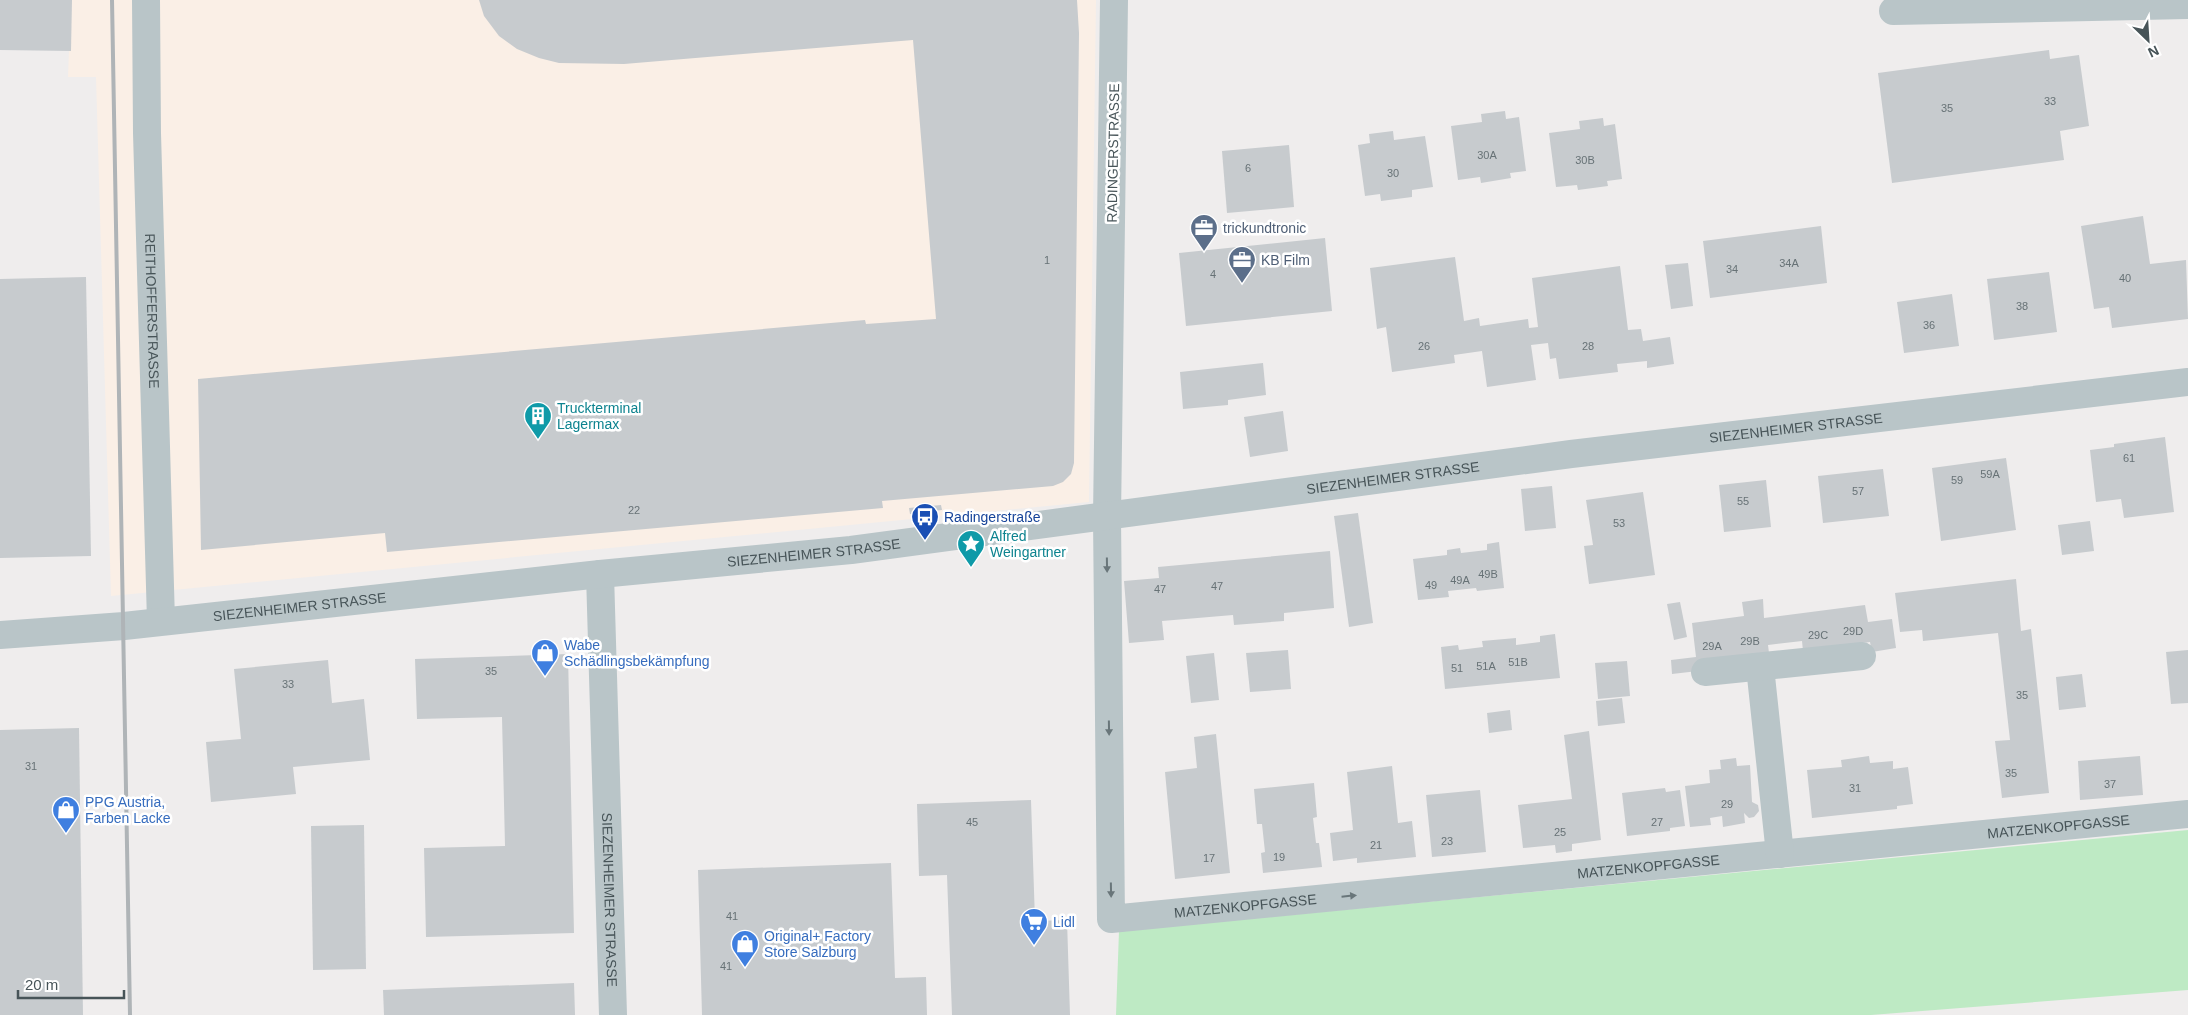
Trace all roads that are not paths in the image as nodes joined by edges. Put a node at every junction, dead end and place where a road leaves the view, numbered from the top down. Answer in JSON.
{"nodes":[{"id":1,"x":146,"y":0,"type":"edge"},
{"id":2,"x":1114,"y":0,"type":"edge"},
{"id":3,"x":2188,"y":5,"type":"edge"},
{"id":4,"x":1894,"y":11,"type":"dead end"},
{"id":5,"x":2188,"y":382,"type":"edge"},
{"id":6,"x":1106,"y":517,"type":"junction"},
{"id":7,"x":600,"y":574,"type":"junction"},
{"id":8,"x":161,"y":621,"type":"junction"},
{"id":9,"x":0,"y":634,"type":"edge"},
{"id":10,"x":1862,"y":656,"type":"dead end"},
{"id":11,"x":1760,"y":667,"type":"junction"},
{"id":12,"x":1705,"y":672,"type":"dead end"},
{"id":13,"x":2188,"y":814,"type":"edge"},
{"id":14,"x":1780,"y":854,"type":"junction"},
{"id":15,"x":613,"y":1015,"type":"edge"}],
"edges":[{"from":1,"to":8,"type":"street","name":"REITHOFFERSTRASSE"},
{"from":2,"to":6,"type":"street","name":"RADINGERSTRASSE"},
{"from":3,"to":4,"type":"street"},
{"from":5,"to":6,"type":"street","name":"SIEZENHEIMER STRASSE"},
{"from":6,"to":7,"type":"street","name":"SIEZENHEIMER STRASSE"},
{"from":6,"to":14,"type":"street","name":"MATZENKOPFGASSE","one_way":true},
{"from":7,"to":8,"type":"street","name":"SIEZENHEIMER STRASSE"},
{"from":7,"to":15,"type":"street","name":"SIEZENHEIMER STRASSE"},
{"from":8,"to":9,"type":"street","name":"SIEZENHEIMER STRASSE"},
{"from":10,"to":11,"type":"street"},
{"from":11,"to":12,"type":"street"},
{"from":11,"to":14,"type":"street"},
{"from":13,"to":14,"type":"street","name":"MATZENKOPFGASSE"}]}
